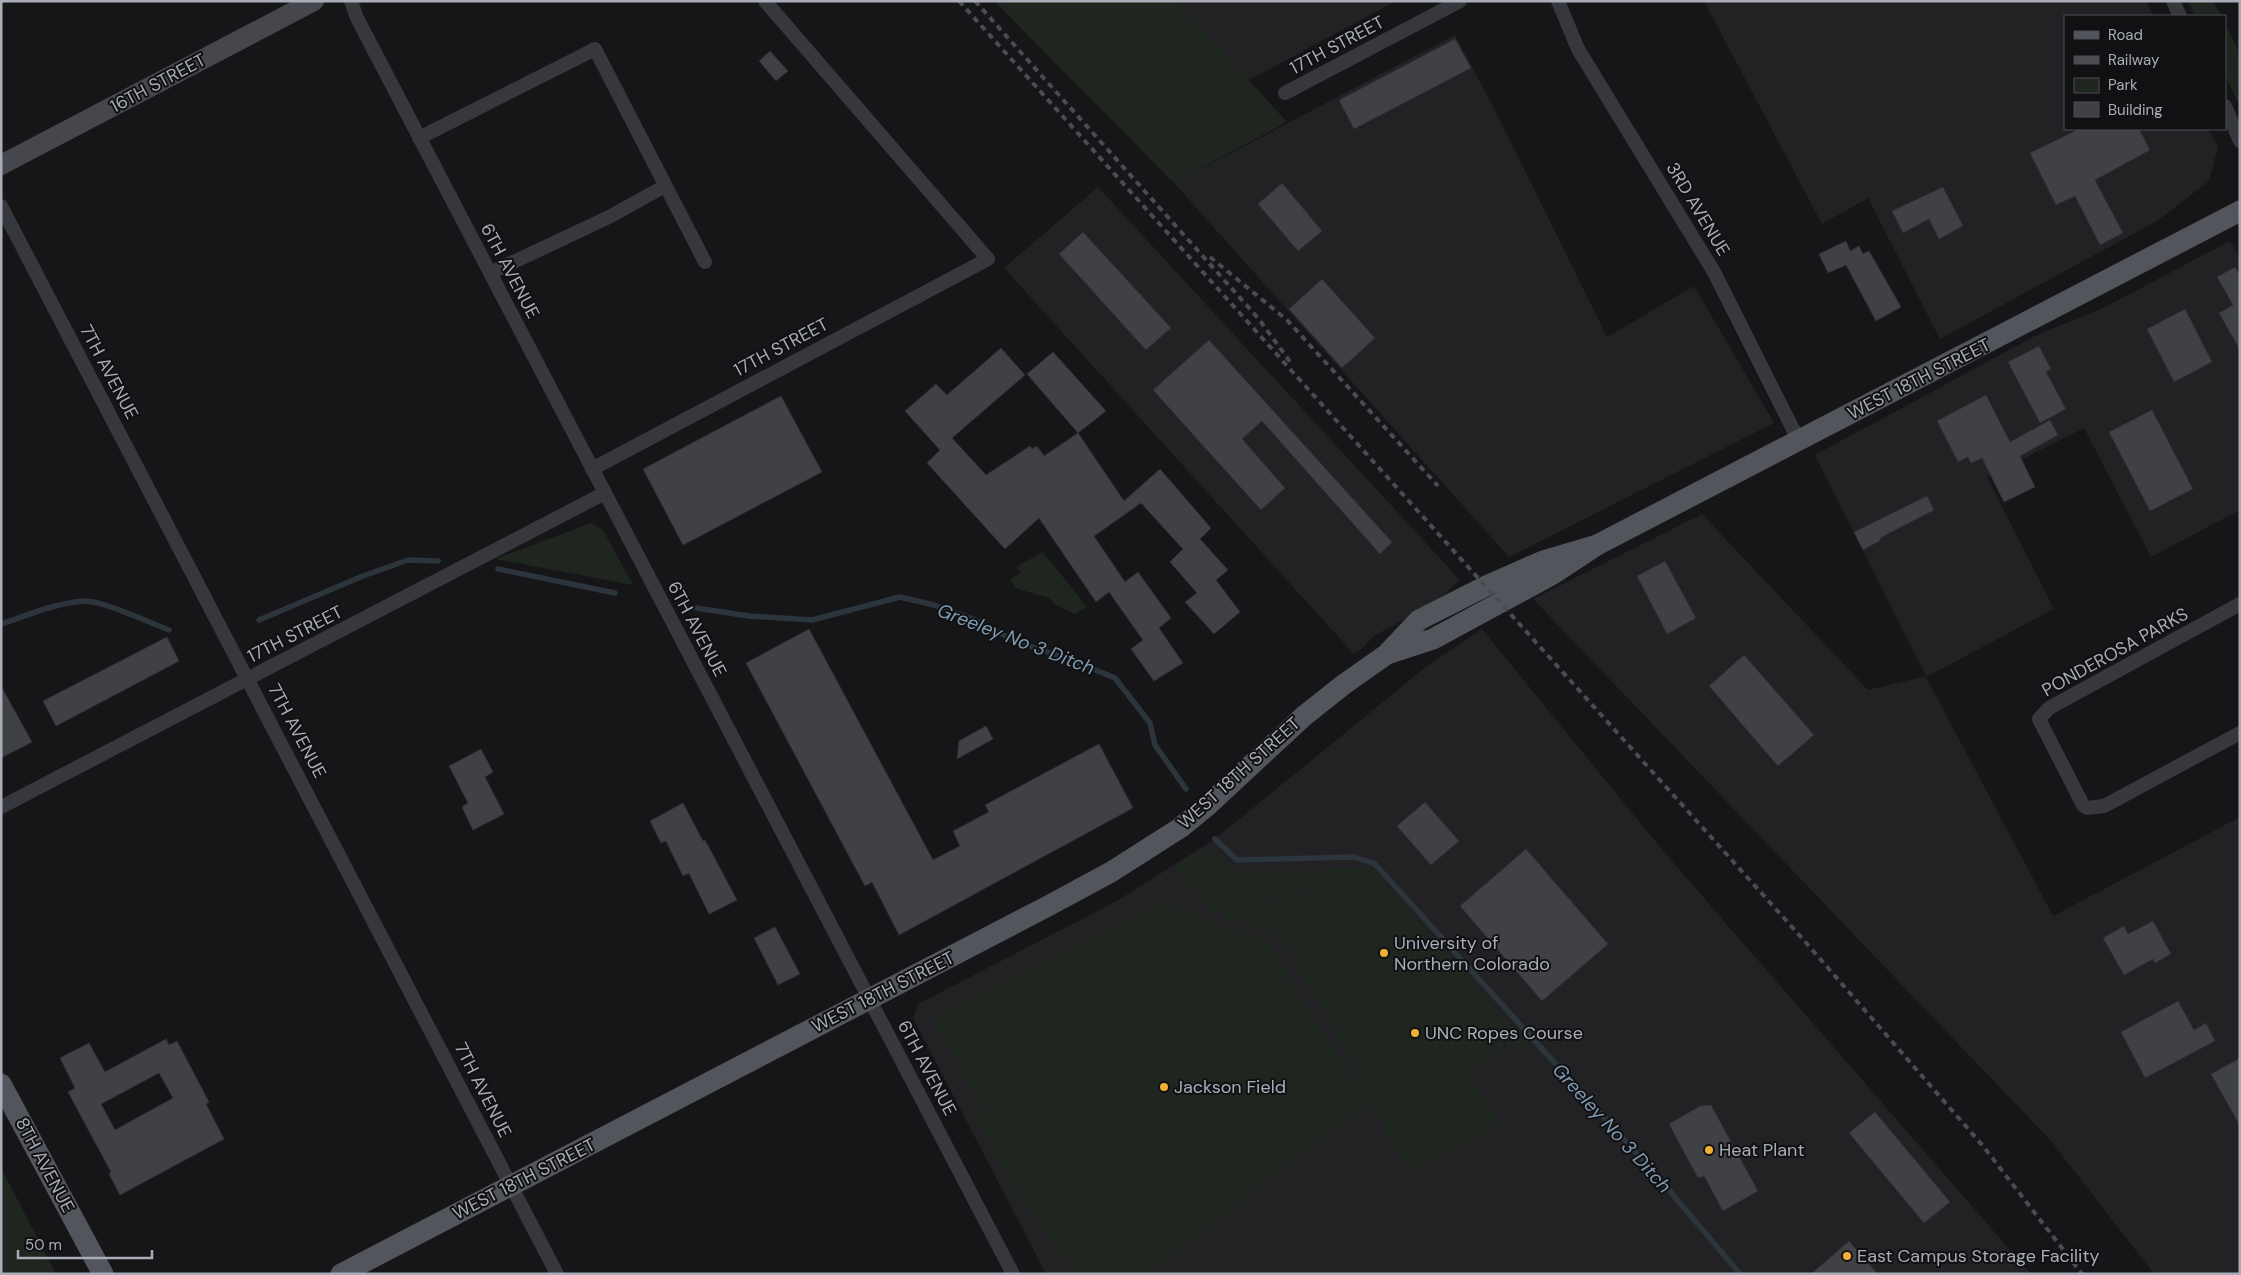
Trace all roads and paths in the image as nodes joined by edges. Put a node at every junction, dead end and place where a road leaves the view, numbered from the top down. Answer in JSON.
{"nodes":[{"id":1,"x":314,"y":1,"type":"edge"},
{"id":2,"x":351,"y":1,"type":"edge"},
{"id":3,"x":765,"y":1,"type":"edge"},
{"id":4,"x":1460,"y":1,"type":"edge"},
{"id":5,"x":1558,"y":1,"type":"edge"},
{"id":6,"x":2173,"y":1,"type":"edge"},
{"id":7,"x":2180,"y":15,"type":"edge"},
{"id":8,"x":1285,"y":93,"type":"dead end"},
{"id":9,"x":2226,"y":108,"type":"edge"},
{"id":10,"x":419,"y":138,"type":"junction"},
{"id":11,"x":2240,"y":141,"type":"edge"},
{"id":12,"x":1,"y":165,"type":"edge"},
{"id":13,"x":665,"y":186,"type":"junction"},
{"id":14,"x":1,"y":206,"type":"edge"},
{"id":15,"x":2240,"y":211,"type":"edge"},
{"id":16,"x":705,"y":262,"type":"dead end"},
{"id":17,"x":490,"y":273,"type":"junction"},
{"id":18,"x":1799,"y":441,"type":"junction"},
{"id":19,"x":592,"y":469,"type":"junction"},
{"id":20,"x":605,"y":493,"type":"junction"},
{"id":21,"x":2240,"y":604,"type":"edge"},
{"id":22,"x":248,"y":678,"type":"junction"},
{"id":23,"x":2240,"y":733,"type":"edge"},
{"id":24,"x":1,"y":808,"type":"edge"},
{"id":25,"x":870,"y":999,"type":"junction"},
{"id":26,"x":1,"y":1084,"type":"edge"},
{"id":27,"x":512,"y":1185,"type":"junction"},
{"id":28,"x":103,"y":1274,"type":"edge"},
{"id":29,"x":341,"y":1274,"type":"edge"},
{"id":30,"x":558,"y":1274,"type":"edge"},
{"id":31,"x":1013,"y":1274,"type":"edge"}],
"edges":[{"from":1,"to":12,"type":"main road","name":"16TH STREET"},
{"from":2,"to":10,"type":"street","name":"6TH AVENUE"},
{"from":3,"to":19,"type":"street","name":"17TH STREET"},
{"from":4,"to":8,"type":"street","name":"17TH STREET"},
{"from":5,"to":18,"type":"street","name":"3RD AVENUE"},
{"from":6,"to":7,"type":"street"},
{"from":9,"to":11,"type":"street"},
{"from":10,"to":13,"type":"street"},
{"from":10,"to":17,"type":"street","name":"6TH AVENUE"},
{"from":13,"to":16,"type":"street"},
{"from":13,"to":17,"type":"street"},
{"from":14,"to":22,"type":"street","name":"7TH AVENUE"},
{"from":15,"to":18,"type":"main road","name":"WEST 18TH STREET"},
{"from":17,"to":19,"type":"street","name":"6TH AVENUE"},
{"from":18,"to":25,"type":"main road","name":"WEST 18TH STREET"},
{"from":19,"to":20,"type":"street","name":"6TH AVENUE"},
{"from":20,"to":22,"type":"street","name":"17TH STREET"},
{"from":20,"to":25,"type":"street","name":"6TH AVENUE"},
{"from":21,"to":23,"type":"street","name":"PONDEROSA PARKS"},
{"from":22,"to":24,"type":"street","name":"17TH STREET"},
{"from":22,"to":27,"type":"street","name":"7TH AVENUE"},
{"from":25,"to":27,"type":"main road","name":"WEST 18TH STREET"},
{"from":25,"to":31,"type":"street","name":"6TH AVENUE"},
{"from":26,"to":28,"type":"main road","name":"8TH AVENUE"},
{"from":27,"to":29,"type":"main road","name":"WEST 18TH STREET"},
{"from":27,"to":30,"type":"street","name":"7TH AVENUE"}]}
